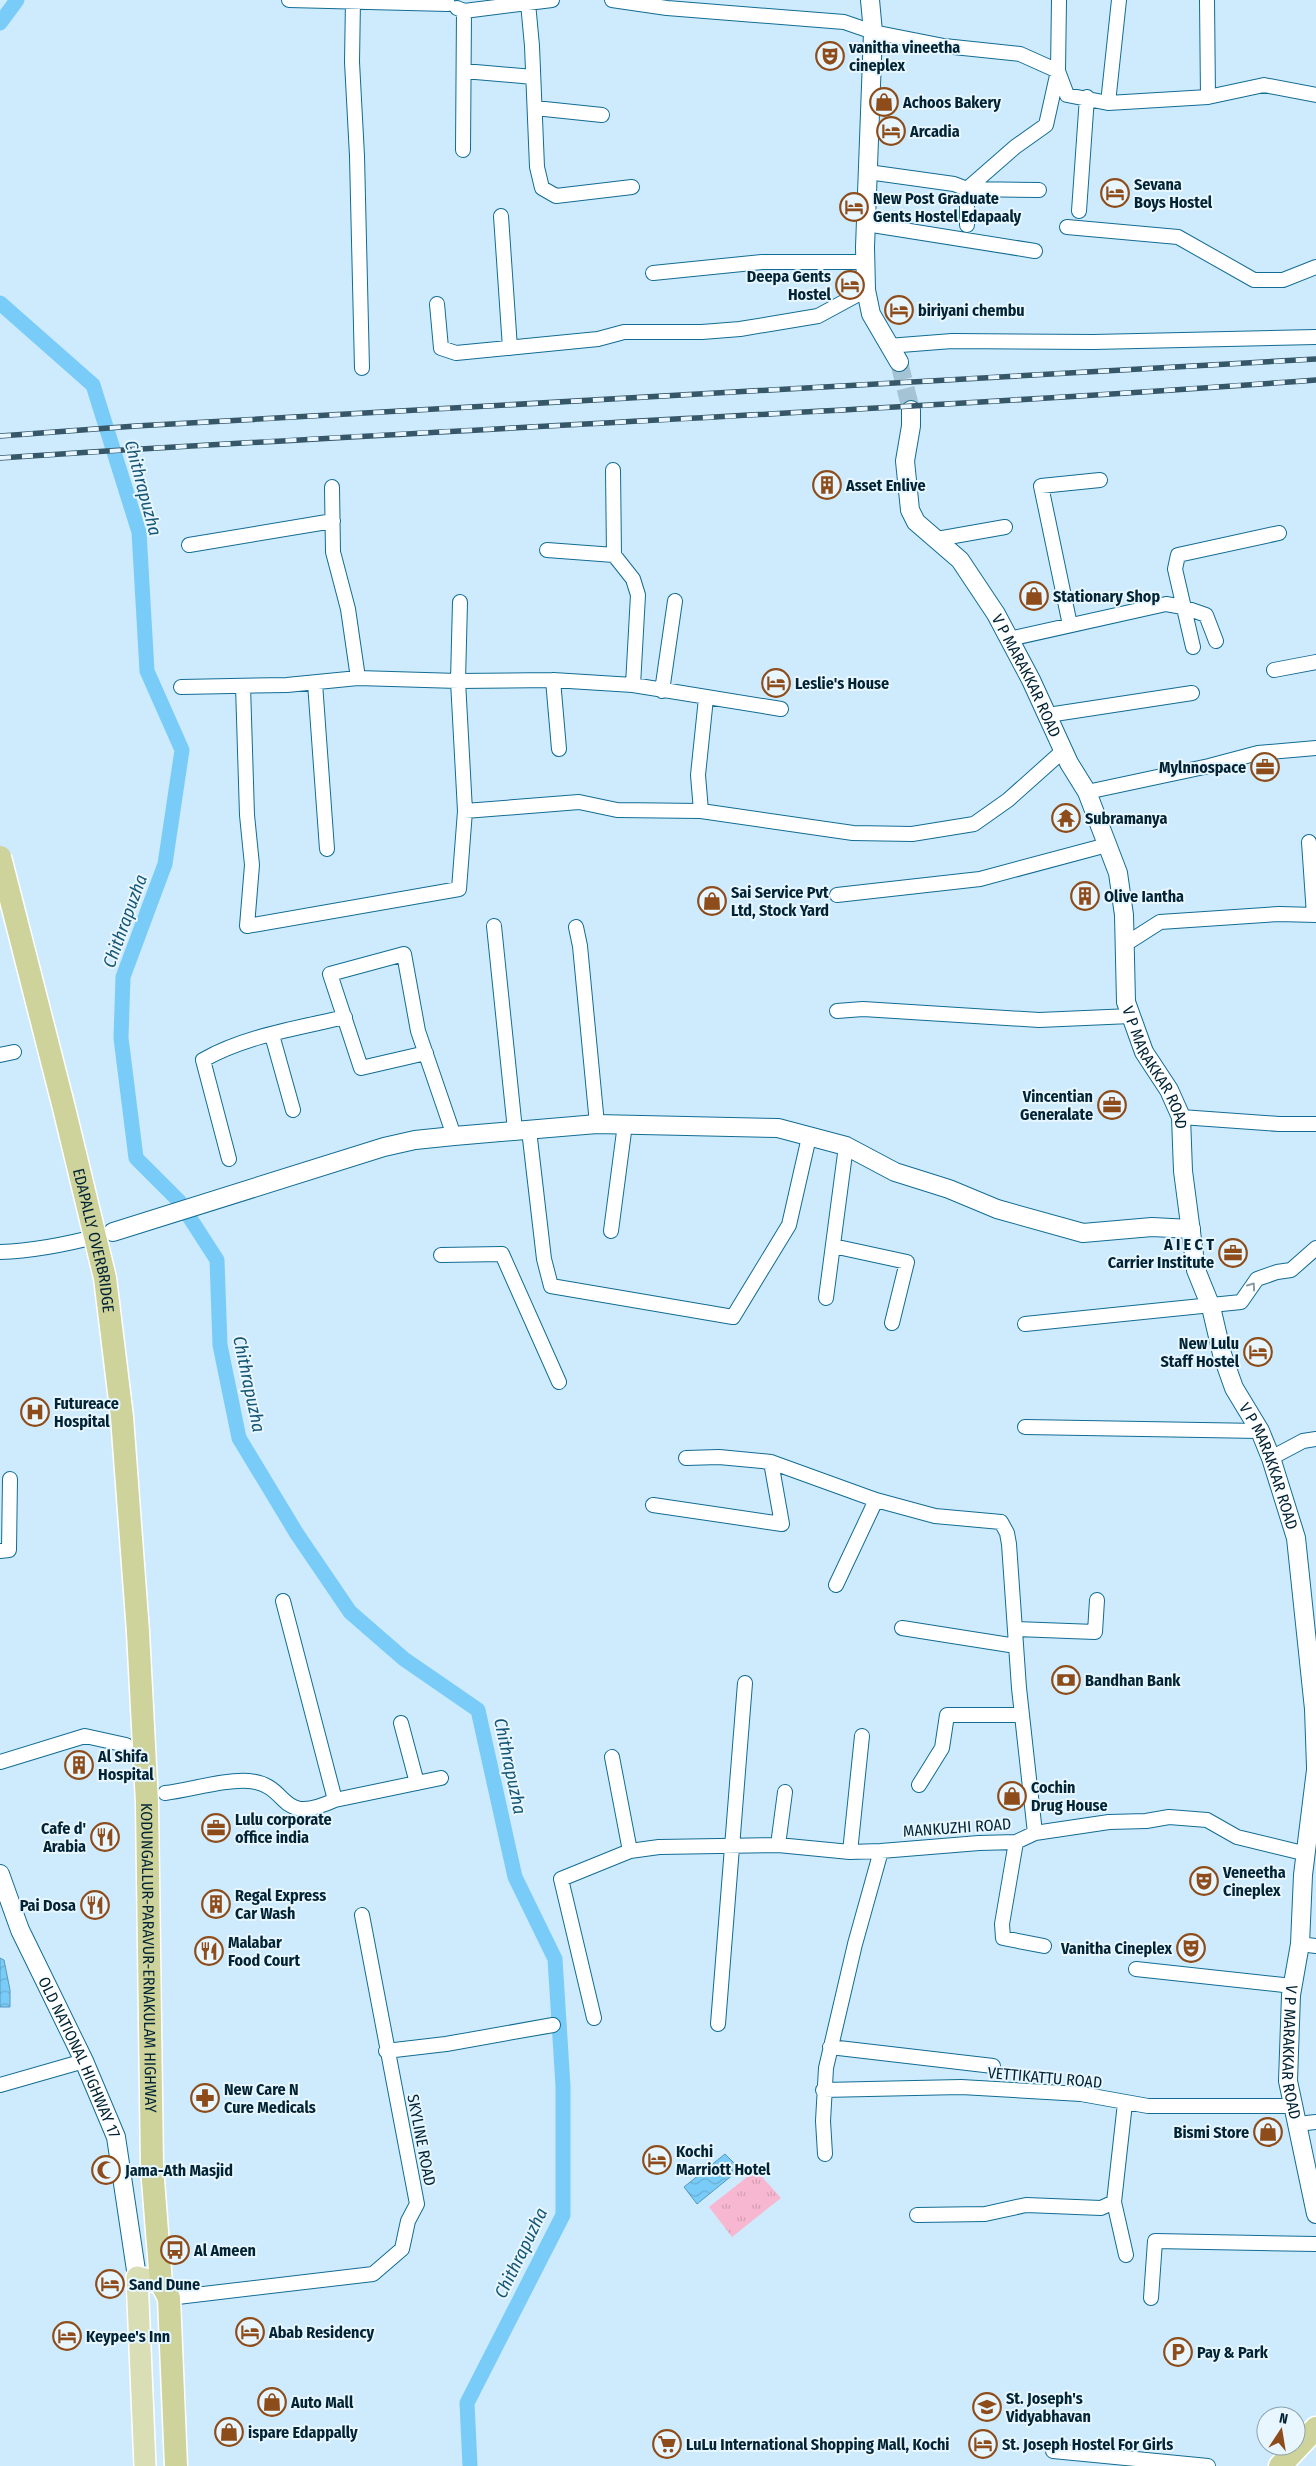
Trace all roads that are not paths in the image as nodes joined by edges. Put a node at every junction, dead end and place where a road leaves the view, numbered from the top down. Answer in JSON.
{"nodes":[{"id":1,"x":289,"y":0,"type":"edge"},
{"id":2,"x":552,"y":0,"type":"edge"},
{"id":3,"x":612,"y":0,"type":"edge"},
{"id":4,"x":870,"y":0,"type":"edge"},
{"id":5,"x":1059,"y":0,"type":"edge"},
{"id":6,"x":1119,"y":0,"type":"edge"},
{"id":7,"x":1208,"y":0,"type":"edge"},
{"id":8,"x":353,"y":1,"type":"edge"},
{"id":9,"x":448,"y":2,"type":"edge"},
{"id":10,"x":528,"y":3,"type":"junction"},
{"id":11,"x":666,"y":4,"type":"edge"},
{"id":12,"x":464,"y":11,"type":"junction"},
{"id":13,"x":873,"y":32,"type":"junction"},
{"id":14,"x":464,"y":71,"type":"junction"},
{"id":15,"x":1058,"y":71,"type":"junction"},
{"id":16,"x":533,"y":77,"type":"junction"},
{"id":17,"x":1316,"y":95,"type":"edge"},
{"id":18,"x":1087,"y":97,"type":"junction"},
{"id":19,"x":1208,"y":97,"type":"junction"},
{"id":20,"x":1108,"y":102,"type":"junction"},
{"id":21,"x":535,"y":108,"type":"junction"},
{"id":22,"x":602,"y":115,"type":"dead end"},
{"id":23,"x":462,"y":150,"type":"dead end"},
{"id":24,"x":868,"y":172,"type":"junction"},
{"id":25,"x":632,"y":187,"type":"dead end"},
{"id":26,"x":967,"y":189,"type":"junction"},
{"id":27,"x":1039,"y":190,"type":"dead end"},
{"id":28,"x":1079,"y":210,"type":"dead end"},
{"id":29,"x":500,"y":216,"type":"dead end"},
{"id":30,"x":866,"y":224,"type":"junction"},
{"id":31,"x":967,"y":225,"type":"dead end"},
{"id":32,"x":1067,"y":227,"type":"dead end"},
{"id":33,"x":1035,"y":251,"type":"dead end"},
{"id":34,"x":866,"y":262,"type":"junction"},
{"id":35,"x":1316,"y":267,"type":"edge"},
{"id":36,"x":653,"y":273,"type":"dead end"},
{"id":37,"x":866,"y":290,"type":"junction"},
{"id":38,"x":437,"y":304,"type":"dead end"},
{"id":39,"x":1316,"y":337,"type":"edge"},
{"id":40,"x":888,"y":346,"type":"junction"},
{"id":41,"x":510,"y":348,"type":"junction"},
{"id":42,"x":899,"y":362,"type":"tunnel mouth"},
{"id":43,"x":362,"y":368,"type":"dead end"},
{"id":44,"x":911,"y":410,"type":"tunnel mouth"},
{"id":45,"x":613,"y":470,"type":"dead end"},
{"id":46,"x":1100,"y":480,"type":"dead end"},
{"id":47,"x":332,"y":487,"type":"dead end"},
{"id":48,"x":333,"y":521,"type":"junction"},
{"id":49,"x":1005,"y":527,"type":"dead end"},
{"id":50,"x":1280,"y":533,"type":"dead end"},
{"id":51,"x":938,"y":539,"type":"junction"},
{"id":52,"x":189,"y":545,"type":"dead end"},
{"id":53,"x":547,"y":550,"type":"dead end"},
{"id":54,"x":614,"y":555,"type":"junction"},
{"id":55,"x":675,"y":601,"type":"dead end"},
{"id":56,"x":460,"y":602,"type":"dead end"},
{"id":57,"x":1183,"y":607,"type":"junction"},
{"id":58,"x":1070,"y":625,"type":"junction"},
{"id":59,"x":1009,"y":639,"type":"junction"},
{"id":60,"x":1216,"y":640,"type":"dead end"},
{"id":61,"x":1193,"y":647,"type":"dead end"},
{"id":62,"x":1316,"y":662,"type":"edge"},
{"id":63,"x":1274,"y":670,"type":"dead end"},
{"id":64,"x":358,"y":678,"type":"junction"},
{"id":65,"x":553,"y":680,"type":"junction"},
{"id":66,"x":458,"y":681,"type":"junction"},
{"id":67,"x":315,"y":683,"type":"junction"},
{"id":68,"x":243,"y":686,"type":"junction"},
{"id":69,"x":634,"y":686,"type":"junction"},
{"id":70,"x":181,"y":687,"type":"dead end"},
{"id":71,"x":662,"y":691,"type":"junction"},
{"id":72,"x":1192,"y":693,"type":"dead end"},
{"id":73,"x":706,"y":698,"type":"junction"},
{"id":74,"x":781,"y":709,"type":"dead end"},
{"id":75,"x":1048,"y":716,"type":"junction"},
{"id":76,"x":1316,"y":748,"type":"edge"},
{"id":77,"x":559,"y":749,"type":"dead end"},
{"id":78,"x":1064,"y":750,"type":"junction"},
{"id":79,"x":1088,"y":792,"type":"junction"},
{"id":80,"x":465,"y":811,"type":"junction"},
{"id":81,"x":701,"y":811,"type":"junction"},
{"id":82,"x":1309,"y":842,"type":"dead end"},
{"id":83,"x":1107,"y":845,"type":"junction"},
{"id":84,"x":327,"y":849,"type":"dead end"},
{"id":85,"x":0,"y":857,"type":"edge"},
{"id":86,"x":837,"y":895,"type":"dead end"},
{"id":87,"x":1315,"y":915,"type":"edge"},
{"id":88,"x":494,"y":926,"type":"dead end"},
{"id":89,"x":576,"y":927,"type":"dead end"},
{"id":90,"x":1124,"y":945,"type":"junction"},
{"id":91,"x":837,"y":1011,"type":"dead end"},
{"id":92,"x":1131,"y":1016,"type":"junction"},
{"id":93,"x":345,"y":1017,"type":"junction"},
{"id":94,"x":272,"y":1035,"type":"junction"},
{"id":95,"x":14,"y":1052,"type":"dead end"},
{"id":96,"x":426,"y":1053,"type":"junction"},
{"id":97,"x":0,"y":1055,"type":"edge"},
{"id":98,"x":293,"y":1110,"type":"dead end"},
{"id":99,"x":1181,"y":1117,"type":"junction"},
{"id":100,"x":597,"y":1124,"type":"junction"},
{"id":101,"x":625,"y":1124,"type":"junction"},
{"id":102,"x":1316,"y":1124,"type":"edge"},
{"id":103,"x":522,"y":1130,"type":"junction"},
{"id":104,"x":454,"y":1136,"type":"junction"},
{"id":105,"x":810,"y":1137,"type":"junction"},
{"id":106,"x":846,"y":1146,"type":"junction"},
{"id":107,"x":228,"y":1159,"type":"dead end"},
{"id":108,"x":1191,"y":1229,"type":"junction"},
{"id":109,"x":113,"y":1232,"type":"joint"},
{"id":110,"x":611,"y":1232,"type":"dead end"},
{"id":111,"x":833,"y":1246,"type":"junction"},
{"id":112,"x":1316,"y":1248,"type":"edge"},
{"id":113,"x":0,"y":1252,"type":"edge"},
{"id":114,"x":442,"y":1255,"type":"dead end"},
{"id":115,"x":826,"y":1298,"type":"dead end"},
{"id":116,"x":1212,"y":1307,"type":"junction"},
{"id":117,"x":892,"y":1323,"type":"dead end"},
{"id":118,"x":1025,"y":1324,"type":"dead end"},
{"id":119,"x":559,"y":1382,"type":"dead end"},
{"id":120,"x":1025,"y":1427,"type":"dead end"},
{"id":121,"x":1260,"y":1430,"type":"junction"},
{"id":122,"x":1316,"y":1439,"type":"edge"},
{"id":123,"x":686,"y":1458,"type":"dead end"},
{"id":124,"x":1271,"y":1458,"type":"junction"},
{"id":125,"x":771,"y":1462,"type":"junction"},
{"id":126,"x":10,"y":1479,"type":"dead end"},
{"id":127,"x":876,"y":1500,"type":"junction"},
{"id":128,"x":653,"y":1505,"type":"dead end"},
{"id":129,"x":0,"y":1551,"type":"edge"},
{"id":130,"x":836,"y":1585,"type":"dead end"},
{"id":131,"x":1096,"y":1600,"type":"dead end"},
{"id":132,"x":283,"y":1601,"type":"dead end"},
{"id":133,"x":902,"y":1628,"type":"dead end"},
{"id":134,"x":1015,"y":1629,"type":"junction"},
{"id":135,"x":138,"y":1632,"type":"joint"},
{"id":136,"x":1016,"y":1646,"type":"junction"},
{"id":137,"x":745,"y":1683,"type":"dead end"},
{"id":138,"x":1022,"y":1715,"type":"junction"},
{"id":139,"x":401,"y":1723,"type":"dead end"},
{"id":140,"x":862,"y":1736,"type":"dead end"},
{"id":141,"x":126,"y":1745,"type":"dead end"},
{"id":142,"x":612,"y":1757,"type":"dead end"},
{"id":143,"x":0,"y":1762,"type":"edge"},
{"id":144,"x":1316,"y":1769,"type":"edge"},
{"id":145,"x":441,"y":1778,"type":"dead end"},
{"id":146,"x":417,"y":1783,"type":"junction"},
{"id":147,"x":919,"y":1785,"type":"dead end"},
{"id":148,"x":785,"y":1792,"type":"dead end"},
{"id":149,"x":165,"y":1793,"type":"dead end"},
{"id":150,"x":335,"y":1800,"type":"junction"},
{"id":151,"x":1035,"y":1833,"type":"junction"},
{"id":152,"x":1016,"y":1842,"type":"junction"},
{"id":153,"x":778,"y":1845,"type":"junction"},
{"id":154,"x":733,"y":1846,"type":"junction"},
{"id":155,"x":881,"y":1850,"type":"junction"},
{"id":156,"x":630,"y":1851,"type":"junction"},
{"id":157,"x":850,"y":1852,"type":"junction"},
{"id":158,"x":1307,"y":1854,"type":"junction"},
{"id":159,"x":0,"y":1874,"type":"edge"},
{"id":160,"x":362,"y":1915,"type":"dead end"},
{"id":161,"x":1308,"y":1945,"type":"edge"},
{"id":162,"x":1044,"y":1946,"type":"dead end"},
{"id":163,"x":1136,"y":1969,"type":"dead end"},
{"id":164,"x":1293,"y":1986,"type":"junction"},
{"id":165,"x":594,"y":2018,"type":"dead end"},
{"id":166,"x":718,"y":2024,"type":"dead end"},
{"id":167,"x":553,"y":2025,"type":"dead end"},
{"id":168,"x":830,"y":2047,"type":"junction"},
{"id":169,"x":386,"y":2051,"type":"junction"},
{"id":170,"x":84,"y":2061,"type":"junction"},
{"id":171,"x":993,"y":2066,"type":"dead end"},
{"id":172,"x":0,"y":2085,"type":"edge"},
{"id":173,"x":823,"y":2090,"type":"junction"},
{"id":174,"x":1125,"y":2102,"type":"junction"},
{"id":175,"x":1293,"y":2106,"type":"junction"},
{"id":176,"x":1316,"y":2122,"type":"edge"},
{"id":177,"x":1297,"y":2124,"type":"junction"},
{"id":178,"x":825,"y":2154,"type":"dead end"},
{"id":179,"x":1114,"y":2202,"type":"junction"},
{"id":180,"x":1316,"y":2214,"type":"edge"},
{"id":181,"x":918,"y":2215,"type":"dead end"},
{"id":182,"x":1316,"y":2244,"type":"edge"},
{"id":183,"x":1126,"y":2255,"type":"dead end"},
{"id":184,"x":137,"y":2277,"type":"junction"},
{"id":185,"x":165,"y":2290,"type":"junction"},
{"id":186,"x":1151,"y":2298,"type":"dead end"},
{"id":187,"x":1316,"y":2428,"type":"edge"},
{"id":188,"x":1053,"y":2451,"type":"dead end"},
{"id":189,"x":145,"y":2466,"type":"edge"},
{"id":190,"x":165,"y":2466,"type":"edge"},
{"id":191,"x":176,"y":2466,"type":"edge"},
{"id":192,"x":1208,"y":2466,"type":"edge"},
{"id":193,"x":1280,"y":2466,"type":"edge"}],
"edges":[{"from":1,"to":8,"type":"street"},
{"from":2,"to":10,"type":"street"},
{"from":3,"to":11,"type":"street"},
{"from":4,"to":13,"type":"street"},
{"from":5,"to":15,"type":"street"},
{"from":6,"to":20,"type":"street"},
{"from":7,"to":19,"type":"street"},
{"from":8,"to":9,"type":"street"},
{"from":8,"to":43,"type":"street"},
{"from":9,"to":12,"type":"street"},
{"from":10,"to":12,"type":"street"},
{"from":10,"to":16,"type":"street"},
{"from":11,"to":13,"type":"street"},
{"from":12,"to":14,"type":"street"},
{"from":13,"to":15,"type":"street"},
{"from":13,"to":24,"type":"street"},
{"from":14,"to":16,"type":"street"},
{"from":14,"to":23,"type":"street"},
{"from":15,"to":18,"type":"street"},
{"from":15,"to":26,"type":"street"},
{"from":16,"to":21,"type":"street"},
{"from":17,"to":19,"type":"street"},
{"from":18,"to":20,"type":"street"},
{"from":18,"to":28,"type":"street"},
{"from":19,"to":20,"type":"street"},
{"from":21,"to":22,"type":"street"},
{"from":21,"to":25,"type":"street"},
{"from":24,"to":26,"type":"street"},
{"from":24,"to":30,"type":"street"},
{"from":26,"to":27,"type":"street"},
{"from":26,"to":31,"type":"street"},
{"from":29,"to":41,"type":"street"},
{"from":30,"to":33,"type":"street"},
{"from":30,"to":34,"type":"street"},
{"from":32,"to":35,"type":"street"},
{"from":34,"to":36,"type":"street"},
{"from":34,"to":37,"type":"street"},
{"from":37,"to":40,"type":"street"},
{"from":37,"to":41,"type":"street"},
{"from":38,"to":41,"type":"street"},
{"from":39,"to":40,"type":"street"},
{"from":40,"to":42,"type":"street"},
{"from":44,"to":51,"type":"street","name":"V P MARAKKAR ROAD"},
{"from":45,"to":54,"type":"street"},
{"from":46,"to":58,"type":"street"},
{"from":47,"to":48,"type":"street"},
{"from":48,"to":52,"type":"street"},
{"from":48,"to":64,"type":"street"},
{"from":49,"to":51,"type":"street"},
{"from":50,"to":57,"type":"street"},
{"from":51,"to":59,"type":"street","name":"V P MARAKKAR ROAD"},
{"from":53,"to":54,"type":"street"},
{"from":54,"to":69,"type":"street"},
{"from":55,"to":71,"type":"street"},
{"from":56,"to":66,"type":"street"},
{"from":57,"to":58,"type":"street"},
{"from":57,"to":60,"type":"street"},
{"from":57,"to":61,"type":"street"},
{"from":58,"to":59,"type":"street"},
{"from":59,"to":75,"type":"street","name":"V P MARAKKAR ROAD"},
{"from":62,"to":63,"type":"street"},
{"from":64,"to":66,"type":"street"},
{"from":64,"to":67,"type":"street"},
{"from":65,"to":66,"type":"street"},
{"from":65,"to":69,"type":"street"},
{"from":65,"to":77,"type":"street"},
{"from":66,"to":80,"type":"street"},
{"from":67,"to":68,"type":"street"},
{"from":67,"to":84,"type":"street"},
{"from":68,"to":70,"type":"street"},
{"from":68,"to":80,"type":"street"},
{"from":69,"to":71,"type":"street"},
{"from":71,"to":73,"type":"street"},
{"from":72,"to":75,"type":"street"},
{"from":73,"to":74,"type":"street"},
{"from":73,"to":81,"type":"street"},
{"from":75,"to":78,"type":"street","name":"V P MARAKKAR ROAD"},
{"from":76,"to":79,"type":"street"},
{"from":78,"to":79,"type":"street","name":"V P MARAKKAR ROAD"},
{"from":78,"to":81,"type":"street"},
{"from":79,"to":83,"type":"street","name":"V P MARAKKAR ROAD"},
{"from":80,"to":81,"type":"street"},
{"from":82,"to":87,"type":"street"},
{"from":83,"to":86,"type":"street"},
{"from":83,"to":90,"type":"street","name":"V P MARAKKAR ROAD"},
{"from":85,"to":135,"type":"highway","name":"EDAPALLY OVERBRIDGE","bridge":true},
{"from":87,"to":90,"type":"street"},
{"from":88,"to":103,"type":"street"},
{"from":89,"to":100,"type":"street"},
{"from":90,"to":92,"type":"street","name":"V P MARAKKAR ROAD"},
{"from":91,"to":92,"type":"street"},
{"from":92,"to":99,"type":"street","name":"V P MARAKKAR ROAD"},
{"from":93,"to":94,"type":"street"},
{"from":93,"to":96,"type":"street"},
{"from":93,"to":96,"type":"street"},
{"from":94,"to":98,"type":"street"},
{"from":94,"to":107,"type":"street"},
{"from":95,"to":97,"type":"street"},
{"from":96,"to":104,"type":"street"},
{"from":99,"to":102,"type":"street"},
{"from":99,"to":108,"type":"street","name":"V P MARAKKAR ROAD"},
{"from":100,"to":101,"type":"street"},
{"from":100,"to":103,"type":"street"},
{"from":101,"to":105,"type":"street"},
{"from":101,"to":110,"type":"street"},
{"from":103,"to":104,"type":"street"},
{"from":103,"to":105,"type":"street"},
{"from":104,"to":109,"type":"street"},
{"from":105,"to":106,"type":"street"},
{"from":106,"to":108,"type":"street"},
{"from":106,"to":111,"type":"street"},
{"from":108,"to":116,"type":"street","name":"V P MARAKKAR ROAD"},
{"from":109,"to":113,"type":"street"},
{"from":111,"to":115,"type":"street"},
{"from":111,"to":117,"type":"street"},
{"from":116,"to":112,"type":"street","one_way":true},
{"from":114,"to":119,"type":"street"},
{"from":116,"to":118,"type":"street"},
{"from":116,"to":121,"type":"street","name":"V P MARAKKAR ROAD"},
{"from":120,"to":121,"type":"street"},
{"from":121,"to":124,"type":"street","name":"V P MARAKKAR ROAD"},
{"from":122,"to":124,"type":"street"},
{"from":123,"to":125,"type":"street"},
{"from":124,"to":144,"type":"street","name":"V P MARAKKAR ROAD"},
{"from":125,"to":127,"type":"street"},
{"from":125,"to":128,"type":"street"},
{"from":126,"to":129,"type":"street"},
{"from":127,"to":130,"type":"street"},
{"from":127,"to":134,"type":"street"},
{"from":131,"to":134,"type":"street"},
{"from":132,"to":150,"type":"street"},
{"from":133,"to":136,"type":"street"},
{"from":134,"to":136,"type":"street"},
{"from":135,"to":185,"type":"highway","name":"KODUNGALLUR-PARAVUR-ERNAKULAM HIGHWAY"},
{"from":136,"to":138,"type":"street"},
{"from":137,"to":154,"type":"street"},
{"from":138,"to":147,"type":"street"},
{"from":138,"to":151,"type":"street"},
{"from":139,"to":146,"type":"street"},
{"from":140,"to":157,"type":"street"},
{"from":141,"to":143,"type":"street"},
{"from":142,"to":156,"type":"street"},
{"from":144,"to":158,"type":"street","name":"V P MARAKKAR ROAD"},
{"from":145,"to":146,"type":"street"},
{"from":146,"to":150,"type":"street"},
{"from":148,"to":153,"type":"street"},
{"from":149,"to":150,"type":"street"},
{"from":151,"to":152,"type":"street","name":"MANKUZHI ROAD"},
{"from":151,"to":158,"type":"street","name":"MANKUZHI ROAD"},
{"from":152,"to":155,"type":"street","name":"MANKUZHI ROAD"},
{"from":152,"to":162,"type":"street"},
{"from":153,"to":154,"type":"street","name":"MANKUZHI ROAD"},
{"from":153,"to":157,"type":"street","name":"MANKUZHI ROAD"},
{"from":154,"to":156,"type":"street","name":"MANKUZHI ROAD"},
{"from":154,"to":166,"type":"street"},
{"from":155,"to":157,"type":"street","name":"MANKUZHI ROAD"},
{"from":155,"to":168,"type":"street"},
{"from":156,"to":165,"type":"street","name":"MANKUZHI ROAD"},
{"from":158,"to":161,"type":"street","name":"V P MARAKKAR ROAD"},
{"from":159,"to":170,"type":"street","name":"OLD NATIONAL HIGHWAY 17"},
{"from":160,"to":169,"type":"street","name":"SKYLINE ROAD"},
{"from":161,"to":164,"type":"street","name":"V P MARAKKAR ROAD"},
{"from":163,"to":164,"type":"street"},
{"from":164,"to":175,"type":"street","name":"V P MARAKKAR ROAD"},
{"from":167,"to":169,"type":"street"},
{"from":168,"to":171,"type":"street"},
{"from":168,"to":173,"type":"street"},
{"from":169,"to":185,"type":"street","name":"SKYLINE ROAD"},
{"from":170,"to":172,"type":"street"},
{"from":170,"to":184,"type":"street","name":"OLD NATIONAL HIGHWAY 17"},
{"from":173,"to":174,"type":"street","name":"VETTIKATTU ROAD"},
{"from":173,"to":178,"type":"street"},
{"from":174,"to":175,"type":"street","name":"VETTIKATTU ROAD"},
{"from":174,"to":179,"type":"street"},
{"from":175,"to":177,"type":"street","name":"V P MARAKKAR ROAD"},
{"from":176,"to":177,"type":"street"},
{"from":177,"to":180,"type":"street","name":"V P MARAKKAR ROAD"},
{"from":179,"to":181,"type":"street"},
{"from":179,"to":183,"type":"street"},
{"from":182,"to":186,"type":"street"},
{"from":184,"to":185,"type":"main road"},
{"from":184,"to":189,"type":"main road","name":"OLD NATIONAL HIGHWAY 17"},
{"from":185,"to":190,"type":"highway","name":"KODUNGALLUR-PARAVUR-ERNAKULAM HIGHWAY"},
{"from":185,"to":191,"type":"highway","name":"KODUNGALLUR-PARAVUR-ERNAKULAM HIGHWAY"},
{"from":187,"to":193,"type":"highway"},
{"from":188,"to":192,"type":"street"}]}
